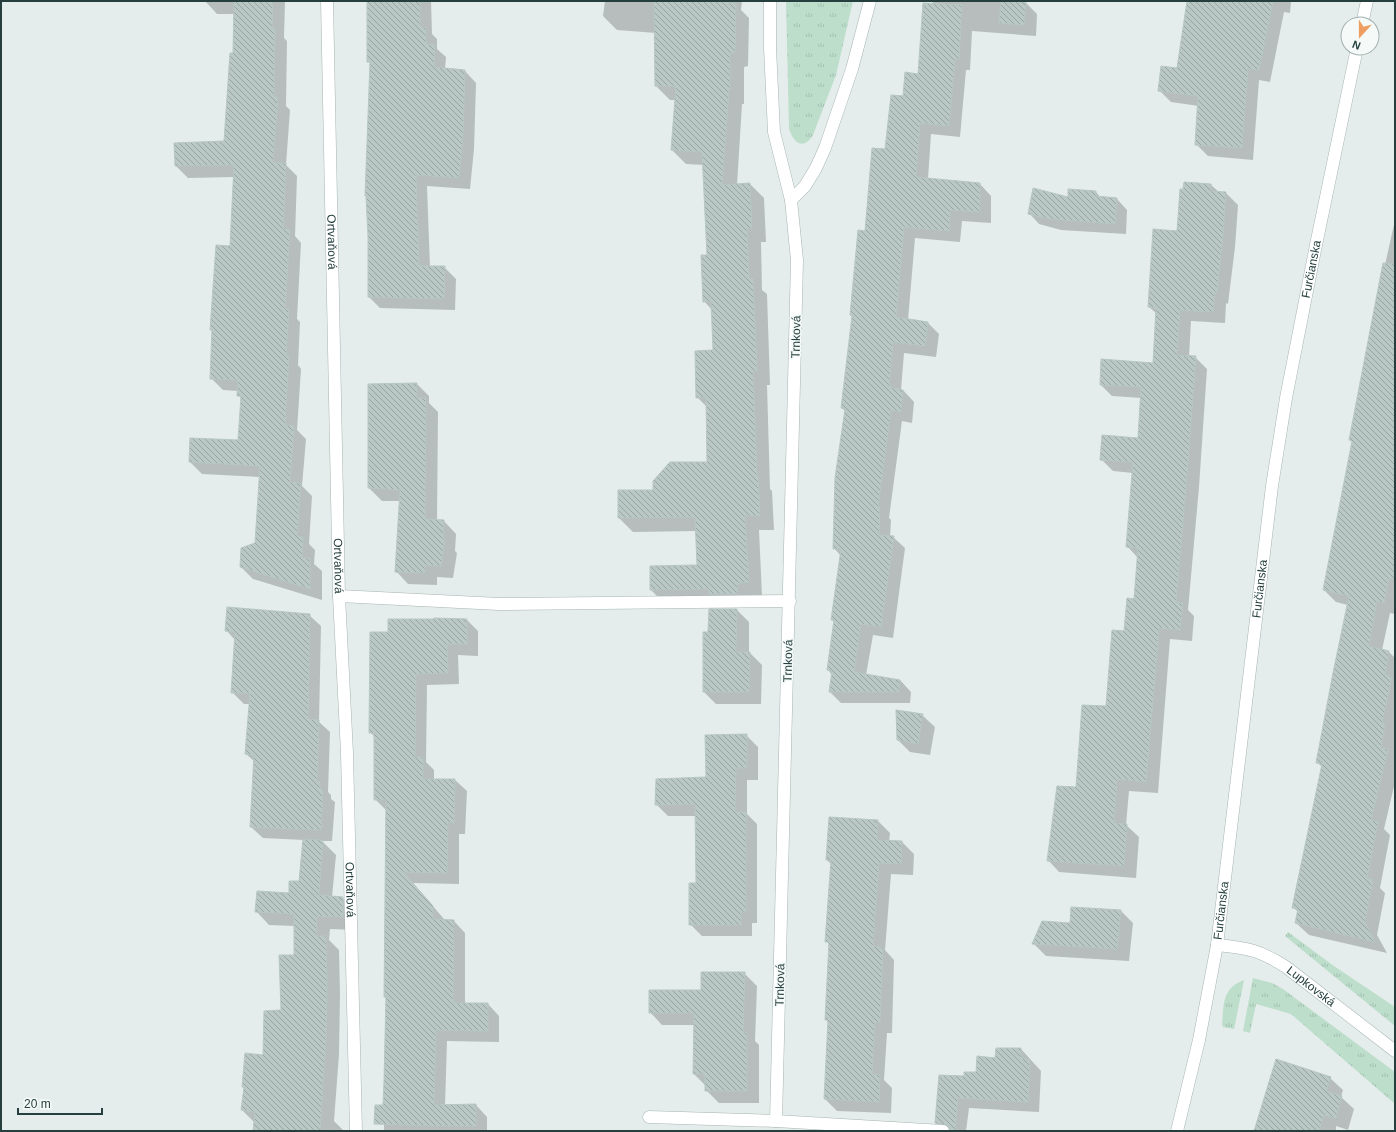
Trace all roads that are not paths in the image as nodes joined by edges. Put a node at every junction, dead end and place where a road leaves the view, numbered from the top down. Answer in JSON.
{"nodes":[{"id":1,"x":327,"y":1,"type":"edge"},
{"id":2,"x":770,"y":1,"type":"edge"},
{"id":3,"x":870,"y":1,"type":"edge"},
{"id":4,"x":1367,"y":1,"type":"edge"},
{"id":5,"x":1364,"y":16,"type":"edge"},
{"id":6,"x":1355,"y":56,"type":"edge"},
{"id":7,"x":791,"y":200,"type":"junction"},
{"id":8,"x":339,"y":596,"type":"junction"},
{"id":9,"x":790,"y":601,"type":"junction"},
{"id":10,"x":1216,"y":945,"type":"junction"},
{"id":11,"x":1395,"y":1051,"type":"edge"},
{"id":12,"x":649,"y":1117,"type":"dead end"},
{"id":13,"x":776,"y":1121,"type":"junction"},
{"id":14,"x":356,"y":1131,"type":"edge"},
{"id":15,"x":943,"y":1131,"type":"edge"},
{"id":16,"x":1177,"y":1131,"type":"edge"}],
"edges":[{"from":1,"to":8,"type":"street","name":"Ortvaňová"},
{"from":2,"to":7,"type":"street","name":"Trnková"},
{"from":3,"to":7,"type":"street"},
{"from":4,"to":5,"type":"street"},
{"from":6,"to":10,"type":"street","name":"Furčianska"},
{"from":7,"to":9,"type":"street","name":"Trnková"},
{"from":8,"to":9,"type":"street"},
{"from":8,"to":14,"type":"street","name":"Ortvaňová"},
{"from":9,"to":13,"type":"street","name":"Trnková"},
{"from":10,"to":11,"type":"street","name":"Lupkovská"},
{"from":10,"to":16,"type":"street","name":"Furčianska"},
{"from":12,"to":13,"type":"street"},
{"from":13,"to":15,"type":"street"}]}
